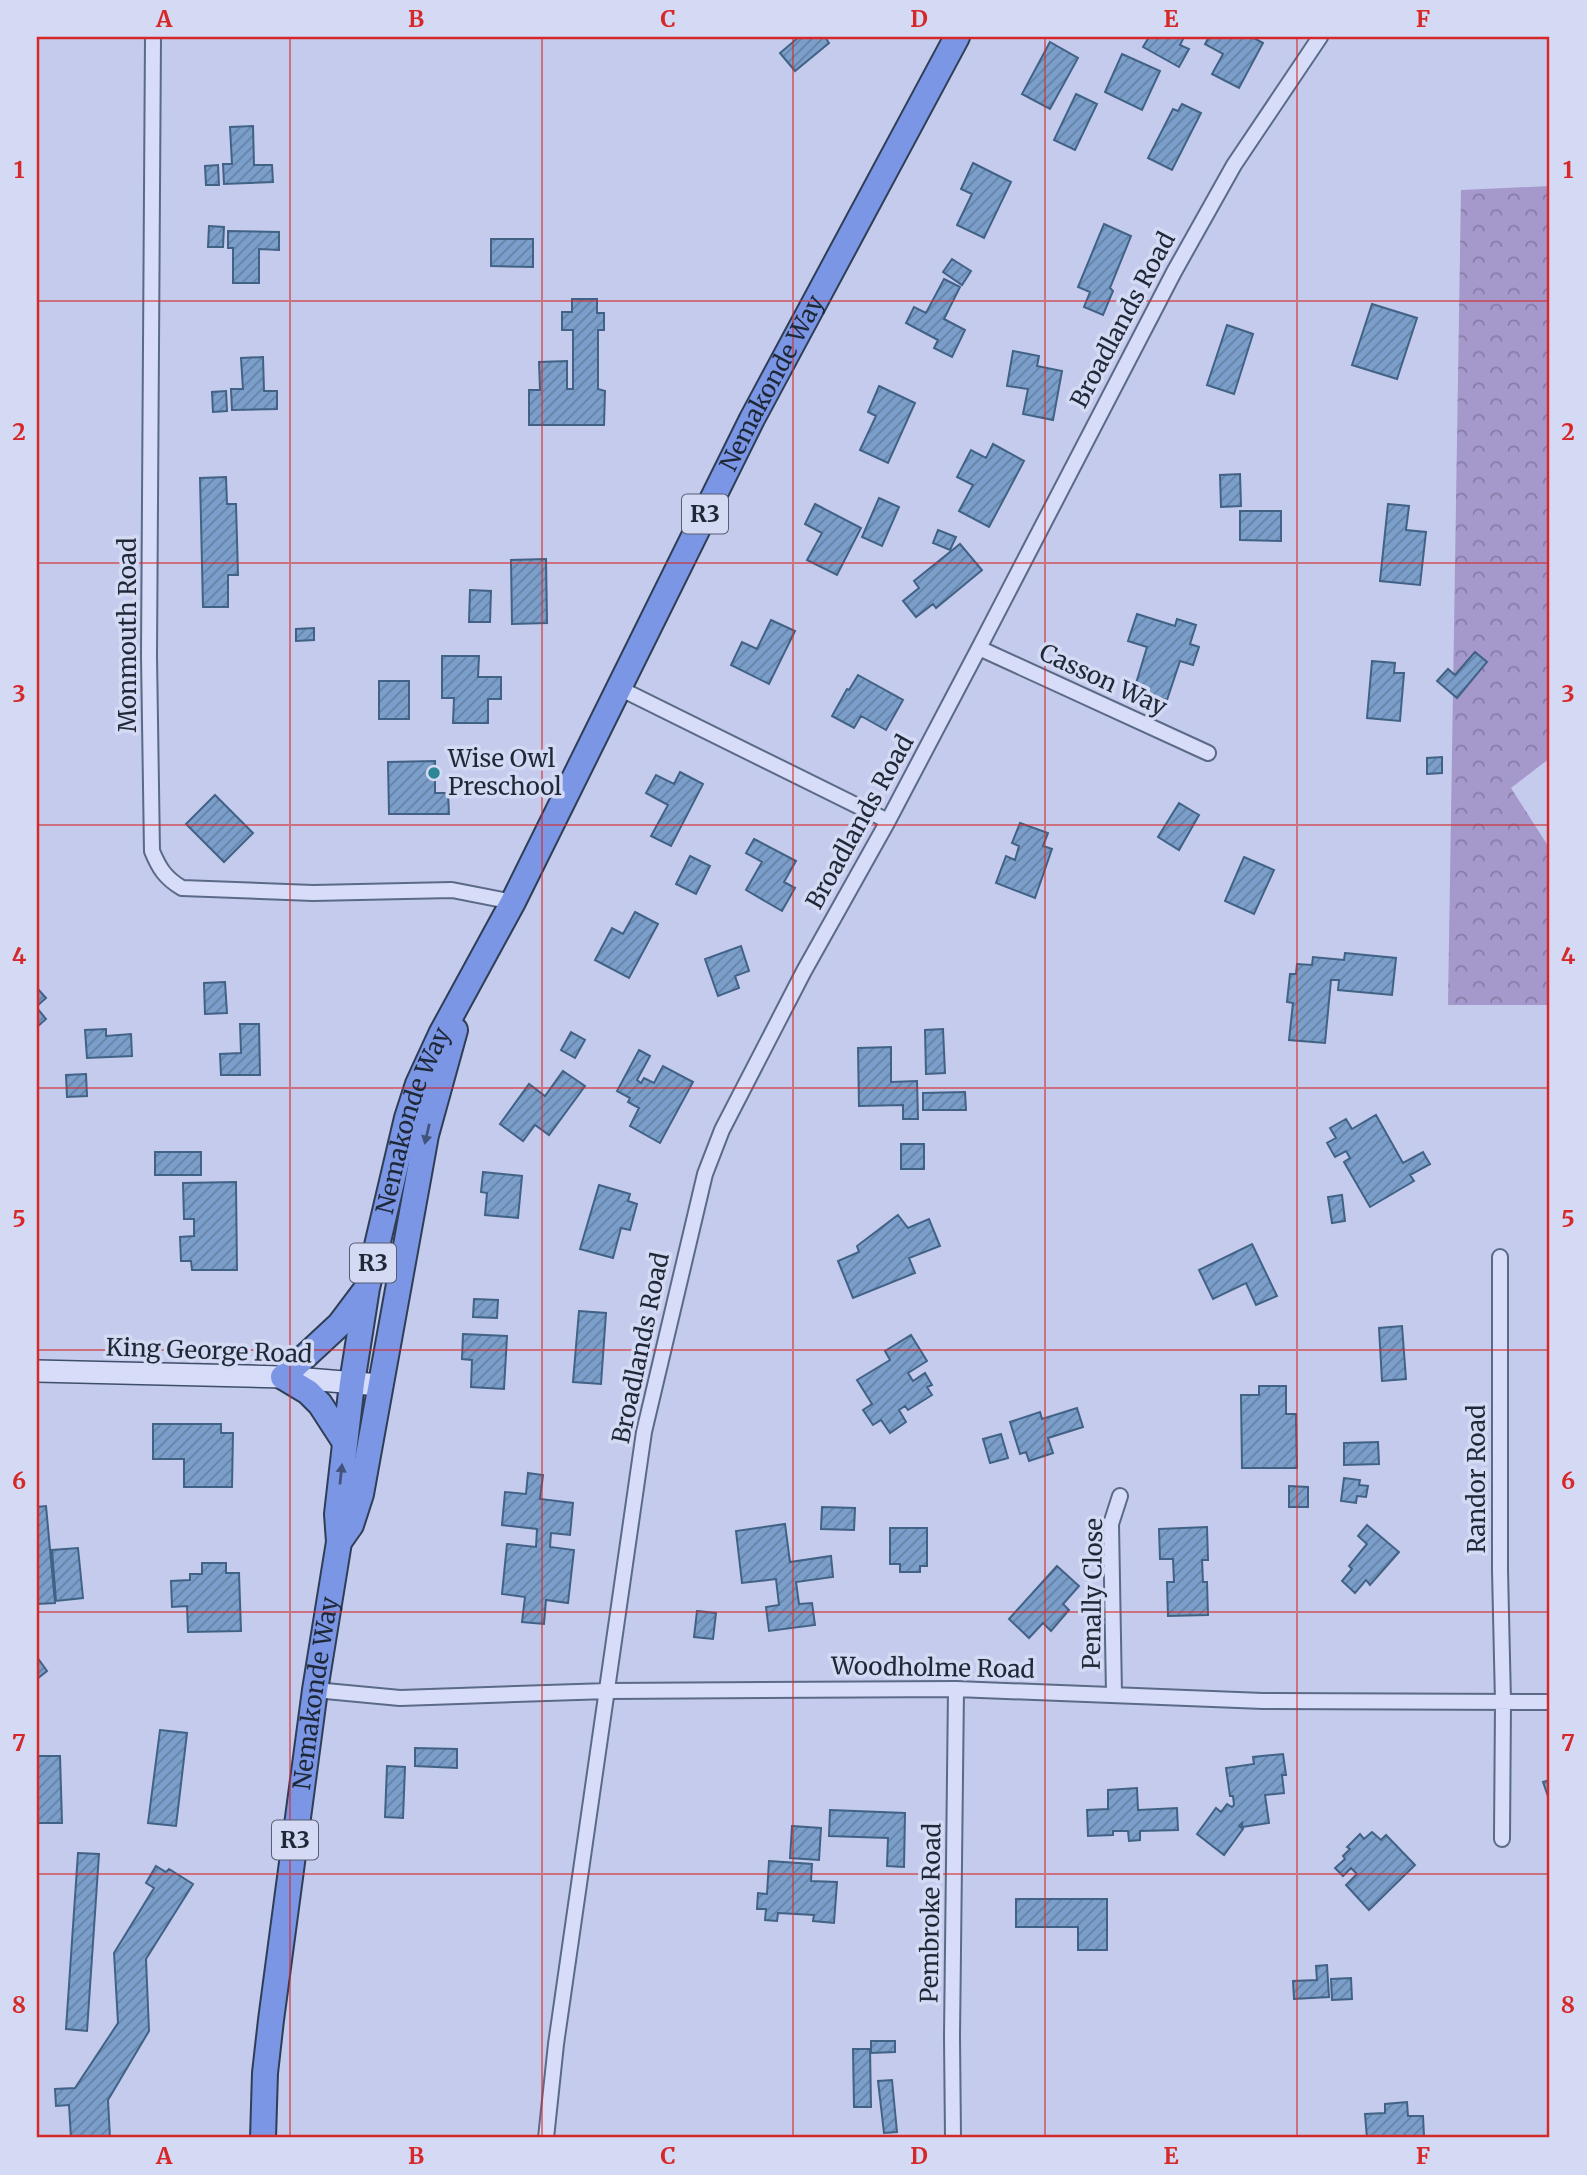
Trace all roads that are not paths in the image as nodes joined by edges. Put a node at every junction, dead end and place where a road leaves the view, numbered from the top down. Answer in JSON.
{"nodes":[{"id":1,"x":153,"y":37,"type":"edge"},
{"id":2,"x":957,"y":37,"type":"edge"},
{"id":3,"x":1320,"y":37,"type":"edge"},
{"id":4,"x":979,"y":648,"type":"junction"},
{"id":5,"x":619,"y":688,"type":"junction"},
{"id":6,"x":1208,"y":752,"type":"dead end"},
{"id":7,"x":888,"y":821,"type":"junction"},
{"id":8,"x":513,"y":902,"type":"junction"},
{"id":9,"x":463,"y":997,"type":"junction"},
{"id":10,"x":1500,"y":1257,"type":"dead end"},
{"id":11,"x":367,"y":1288,"type":"junction"},
{"id":12,"x":37,"y":1371,"type":"edge"},
{"id":13,"x":282,"y":1377,"type":"junction"},
{"id":14,"x":352,"y":1383,"type":"junction"},
{"id":15,"x":380,"y":1385,"type":"junction"},
{"id":16,"x":345,"y":1441,"type":"junction"},
{"id":17,"x":1120,"y":1496,"type":"dead end"},
{"id":18,"x":339,"y":1542,"type":"junction"},
{"id":19,"x":956,"y":1689,"type":"junction"},
{"id":20,"x":315,"y":1690,"type":"junction"},
{"id":21,"x":607,"y":1691,"type":"junction"},
{"id":22,"x":1114,"y":1694,"type":"junction"},
{"id":23,"x":1503,"y":1702,"type":"junction"},
{"id":24,"x":1550,"y":1702,"type":"edge"},
{"id":25,"x":1502,"y":1839,"type":"dead end"},
{"id":26,"x":263,"y":2138,"type":"edge"},
{"id":27,"x":546,"y":2138,"type":"edge"},
{"id":28,"x":953,"y":2138,"type":"edge"}],
"edges":[{"from":1,"to":8,"type":"street","name":"Monmouth Road"},
{"from":2,"to":5,"type":"highway","name":"Nemakonde Way","number":"R3"},
{"from":3,"to":4,"type":"street","name":"Broadlands Road"},
{"from":4,"to":6,"type":"street","name":"Casson Way"},
{"from":4,"to":7,"type":"street","name":"Broadlands Road"},
{"from":5,"to":7,"type":"street"},
{"from":5,"to":8,"type":"highway","name":"Nemakonde Way","number":"R3"},
{"from":7,"to":21,"type":"street","name":"Broadlands Road"},
{"from":8,"to":9,"type":"highway","name":"Nemakonde Way","number":"R3"},
{"from":9,"to":11,"type":"highway","name":"Nemakonde Way","number":"R3"},
{"from":9,"to":15,"type":"highway","name":"Nemakonde Way","number":"R3","one_way":true},
{"from":10,"to":23,"type":"street","name":"Randor Road"},
{"from":11,"to":13,"type":"highway"},
{"from":11,"to":14,"type":"highway","name":"Nemakonde Way","number":"R3"},
{"from":12,"to":13,"type":"main road","name":"King George Road"},
{"from":13,"to":14,"type":"main road","name":"King George Road"},
{"from":13,"to":16,"type":"highway"},
{"from":14,"to":15,"type":"main road","name":"King George Road"},
{"from":14,"to":16,"type":"highway","name":"Nemakonde Way","number":"R3"},
{"from":15,"to":18,"type":"highway","name":"Nemakonde Way","number":"R3"},
{"from":18,"to":16,"type":"highway","name":"Nemakonde Way","number":"R3","one_way":true},
{"from":17,"to":22,"type":"street","name":"Penally Close"},
{"from":18,"to":20,"type":"highway","name":"Nemakonde Way","number":"R3"},
{"from":19,"to":21,"type":"street","name":"Woodholme Road"},
{"from":19,"to":22,"type":"street","name":"Woodholme Road"},
{"from":19,"to":28,"type":"street","name":"Pembroke Road"},
{"from":20,"to":21,"type":"street","name":"Woodholme Road"},
{"from":20,"to":26,"type":"highway","name":"Nemakonde Way","number":"R3"},
{"from":21,"to":27,"type":"street","name":"Broadlands Road"},
{"from":22,"to":23,"type":"street","name":"Woodholme Road"},
{"from":23,"to":24,"type":"street","name":"Woodholme Road"},
{"from":23,"to":25,"type":"street","name":"Randor Road"}]}
